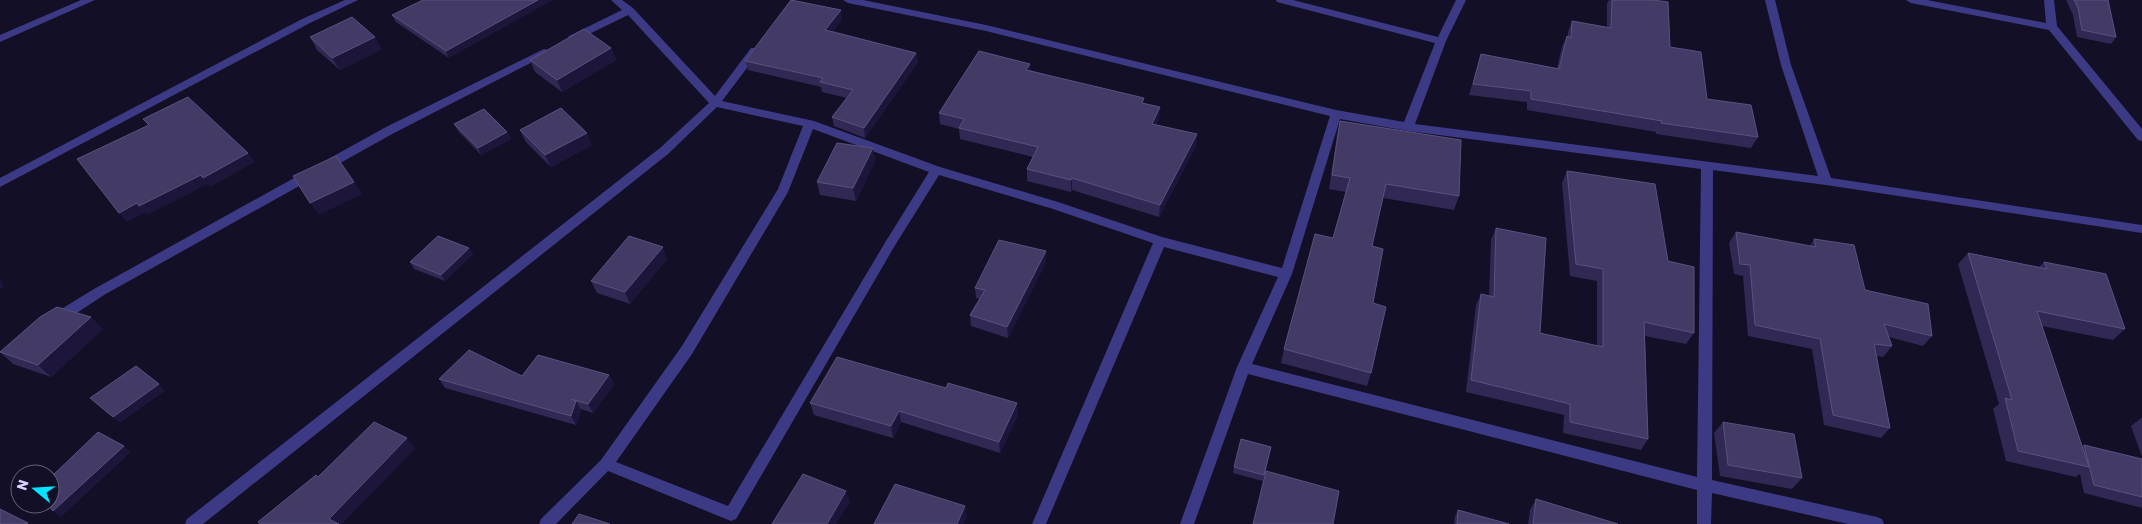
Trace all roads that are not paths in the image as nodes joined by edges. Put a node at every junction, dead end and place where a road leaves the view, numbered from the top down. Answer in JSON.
{"nodes":[{"id":1,"x":90,"y":0,"type":"edge"},
{"id":2,"x":353,"y":0,"type":"edge"},
{"id":3,"x":616,"y":0,"type":"edge"},
{"id":4,"x":848,"y":0,"type":"edge"},
{"id":5,"x":1282,"y":0,"type":"edge"},
{"id":6,"x":1461,"y":0,"type":"edge"},
{"id":7,"x":1770,"y":0,"type":"edge"},
{"id":8,"x":1911,"y":0,"type":"edge"},
{"id":9,"x":2049,"y":0,"type":"edge"},
{"id":10,"x":629,"y":10,"type":"junction"},
{"id":11,"x":2052,"y":27,"type":"junction"},
{"id":12,"x":0,"y":39,"type":"edge"},
{"id":13,"x":763,"y":40,"type":"edge"},
{"id":14,"x":1441,"y":41,"type":"junction"},
{"id":15,"x":715,"y":103,"type":"junction"},
{"id":16,"x":1336,"y":114,"type":"junction"},
{"id":17,"x":810,"y":124,"type":"junction"},
{"id":18,"x":1408,"y":127,"type":"junction"},
{"id":19,"x":2142,"y":136,"type":"edge"},
{"id":20,"x":1706,"y":167,"type":"junction"},
{"id":21,"x":936,"y":170,"type":"junction"},
{"id":22,"x":1826,"y":181,"type":"junction"},
{"id":23,"x":0,"y":183,"type":"edge"},
{"id":24,"x":2142,"y":229,"type":"edge"},
{"id":25,"x":1160,"y":240,"type":"junction"},
{"id":26,"x":1286,"y":274,"type":"junction"},
{"id":27,"x":42,"y":329,"type":"edge"},
{"id":28,"x":1244,"y":367,"type":"junction"},
{"id":29,"x":606,"y":464,"type":"junction"},
{"id":30,"x":1704,"y":485,"type":"junction"},
{"id":31,"x":728,"y":519,"type":"edge"},
{"id":32,"x":192,"y":524,"type":"edge"},
{"id":33,"x":546,"y":524,"type":"edge"},
{"id":34,"x":1039,"y":524,"type":"edge"},
{"id":35,"x":1187,"y":524,"type":"edge"},
{"id":36,"x":1704,"y":524,"type":"edge"},
{"id":37,"x":1877,"y":524,"type":"edge"}],
"edges":[{"from":1,"to":12,"type":"street"},
{"from":2,"to":23,"type":"street"},
{"from":3,"to":10,"type":"street"},
{"from":4,"to":16,"type":"street"},
{"from":5,"to":14,"type":"street"},
{"from":6,"to":14,"type":"street"},
{"from":7,"to":22,"type":"street"},
{"from":8,"to":11,"type":"street"},
{"from":9,"to":11,"type":"street"},
{"from":10,"to":15,"type":"street"},
{"from":10,"to":27,"type":"street"},
{"from":11,"to":19,"type":"street"},
{"from":13,"to":15,"type":"street"},
{"from":14,"to":18,"type":"street"},
{"from":15,"to":17,"type":"street"},
{"from":15,"to":32,"type":"street"},
{"from":16,"to":18,"type":"street"},
{"from":16,"to":26,"type":"street"},
{"from":17,"to":21,"type":"street"},
{"from":17,"to":29,"type":"street"},
{"from":18,"to":20,"type":"street"},
{"from":20,"to":22,"type":"street"},
{"from":20,"to":30,"type":"street"},
{"from":21,"to":25,"type":"street"},
{"from":21,"to":31,"type":"street"},
{"from":22,"to":24,"type":"street"},
{"from":25,"to":26,"type":"street"},
{"from":25,"to":34,"type":"street"},
{"from":26,"to":28,"type":"street"},
{"from":28,"to":30,"type":"street"},
{"from":28,"to":35,"type":"street"},
{"from":29,"to":31,"type":"street"},
{"from":29,"to":33,"type":"street"},
{"from":30,"to":36,"type":"street"},
{"from":30,"to":37,"type":"street"}]}
